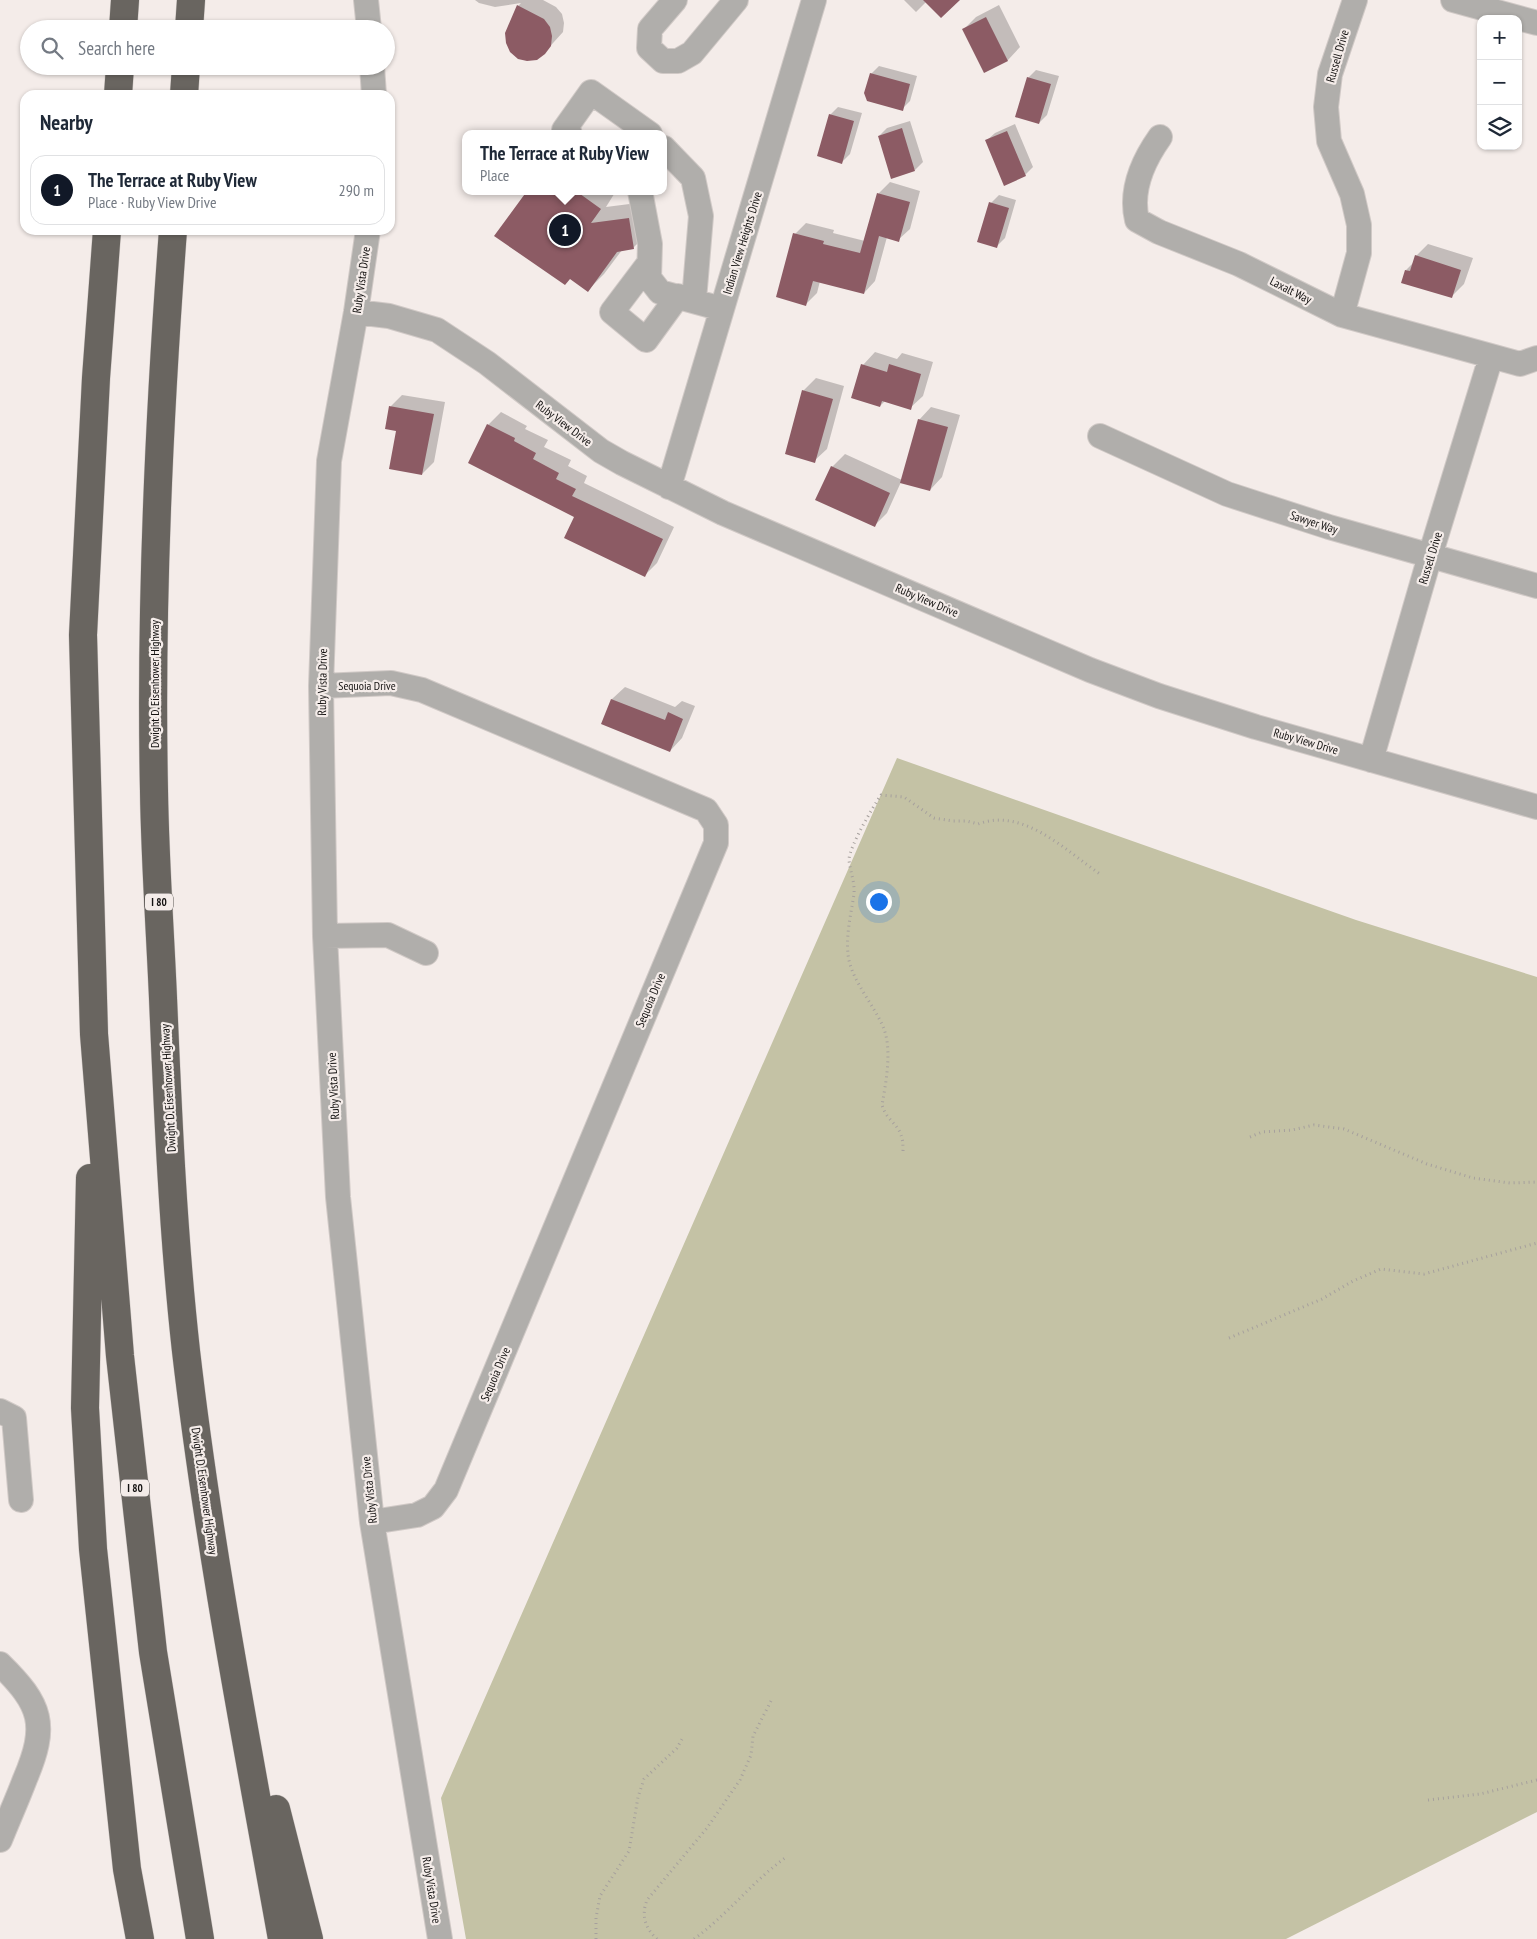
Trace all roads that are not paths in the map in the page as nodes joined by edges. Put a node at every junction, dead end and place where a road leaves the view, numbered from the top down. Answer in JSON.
{"nodes":[{"id":1,"x":125,"y":0,"type":"edge"},
{"id":2,"x":191,"y":0,"type":"edge"},
{"id":3,"x":366,"y":0,"type":"edge"},
{"id":4,"x":675,"y":0,"type":"edge"},
{"id":5,"x":736,"y":0,"type":"edge"},
{"id":6,"x":814,"y":0,"type":"edge"},
{"id":7,"x":1355,"y":0,"type":"edge"},
{"id":8,"x":1453,"y":0,"type":"edge"},
{"id":9,"x":124,"y":20,"type":"edge"},
{"id":10,"x":190,"y":20,"type":"edge"},
{"id":11,"x":368,"y":20,"type":"edge"},
{"id":12,"x":1537,"y":23,"type":"edge"},
{"id":13,"x":119,"y":75,"type":"edge"},
{"id":14,"x":185,"y":75,"type":"edge"},
{"id":15,"x":373,"y":75,"type":"edge"},
{"id":16,"x":118,"y":90,"type":"edge"},
{"id":17,"x":184,"y":90,"type":"edge"},
{"id":18,"x":374,"y":90,"type":"edge"},
{"id":19,"x":564,"y":130,"type":"edge"},
{"id":20,"x":644,"y":130,"type":"edge"},
{"id":21,"x":1160,"y":137,"type":"dead end"},
{"id":22,"x":667,"y":151,"type":"edge"},
{"id":23,"x":641,"y":195,"type":"edge"},
{"id":24,"x":107,"y":235,"type":"edge"},
{"id":25,"x":173,"y":235,"type":"edge"},
{"id":26,"x":367,"y":235,"type":"edge"},
{"id":27,"x":650,"y":263,"type":"junction"},
{"id":28,"x":686,"y":298,"type":"junction"},
{"id":29,"x":722,"y":309,"type":"junction"},
{"id":30,"x":356,"y":312,"type":"junction"},
{"id":31,"x":1342,"y":316,"type":"junction"},
{"id":32,"x":1491,"y":357,"type":"junction"},
{"id":33,"x":1537,"y":358,"type":"edge"},
{"id":34,"x":1100,"y":436,"type":"dead end"},
{"id":35,"x":669,"y":487,"type":"junction"},
{"id":36,"x":1430,"y":556,"type":"junction"},
{"id":37,"x":1537,"y":586,"type":"edge"},
{"id":38,"x":321,"y":686,"type":"junction"},
{"id":39,"x":1371,"y":760,"type":"junction"},
{"id":40,"x":1537,"y":806,"type":"edge"},
{"id":41,"x":325,"y":936,"type":"junction"},
{"id":42,"x":426,"y":953,"type":"dead end"},
{"id":43,"x":94,"y":1034,"type":"junction"},
{"id":44,"x":0,"y":1412,"type":"edge"},
{"id":45,"x":21,"y":1500,"type":"dead end"},
{"id":46,"x":372,"y":1522,"type":"junction"},
{"id":47,"x":216,"y":1573,"type":"junction"},
{"id":48,"x":0,"y":1664,"type":"edge"},
{"id":49,"x":0,"y":1840,"type":"edge"},
{"id":50,"x":140,"y":1939,"type":"edge"},
{"id":51,"x":200,"y":1939,"type":"edge"},
{"id":52,"x":282,"y":1939,"type":"edge"},
{"id":53,"x":309,"y":1939,"type":"edge"},
{"id":54,"x":440,"y":1939,"type":"edge"}],
"edges":[{"from":1,"to":9,"type":"highway"},
{"from":2,"to":10,"type":"highway"},
{"from":3,"to":11,"type":"street"},
{"from":4,"to":5,"type":"street"},
{"from":6,"to":29,"type":"street","name":"Indian View Heights Drive"},
{"from":7,"to":31,"type":"street","name":"Russell Drive"},
{"from":8,"to":12,"type":"street"},
{"from":13,"to":16,"type":"highway"},
{"from":14,"to":17,"type":"highway"},
{"from":15,"to":18,"type":"street"},
{"from":19,"to":20,"type":"street"},
{"from":21,"to":31,"type":"street","name":"Laxalt Way"},
{"from":22,"to":28,"type":"street"},
{"from":23,"to":27,"type":"street"},
{"from":24,"to":43,"type":"highway","number":"I 80"},
{"from":25,"to":47,"type":"highway","name":"Dwight D. Eisenhower Highway","number":"I 80"},
{"from":26,"to":30,"type":"street","name":"Ruby Vista Drive"},
{"from":27,"to":28,"type":"street"},
{"from":27,"to":28,"type":"street"},
{"from":28,"to":29,"type":"street"},
{"from":29,"to":35,"type":"street","name":"Indian View Heights Drive"},
{"from":30,"to":35,"type":"street","name":"Ruby View Drive"},
{"from":30,"to":38,"type":"street","name":"Ruby Vista Drive"},
{"from":31,"to":32,"type":"street","name":"Laxalt Way"},
{"from":32,"to":33,"type":"street","name":"Laxalt Way"},
{"from":32,"to":36,"type":"street","name":"Russell Drive"},
{"from":34,"to":36,"type":"street","name":"Sawyer Way"},
{"from":35,"to":39,"type":"street","name":"Ruby View Drive"},
{"from":36,"to":37,"type":"street","name":"Sawyer Way"},
{"from":36,"to":39,"type":"street","name":"Russell Drive"},
{"from":38,"to":41,"type":"street","name":"Ruby Vista Drive"},
{"from":38,"to":46,"type":"street","name":"Sequoia Drive"},
{"from":39,"to":40,"type":"street","name":"Ruby View Drive"},
{"from":41,"to":42,"type":"street"},
{"from":41,"to":46,"type":"street","name":"Ruby Vista Drive"},
{"from":43,"to":50,"type":"highway"},
{"from":43,"to":51,"type":"highway","number":"I 80"},
{"from":44,"to":45,"type":"street"},
{"from":46,"to":54,"type":"street","name":"Ruby Vista Drive"},
{"from":47,"to":52,"type":"highway","name":"Dwight D. Eisenhower Highway","number":"I 80"},
{"from":47,"to":53,"type":"highway"},
{"from":48,"to":49,"type":"street"}]}
